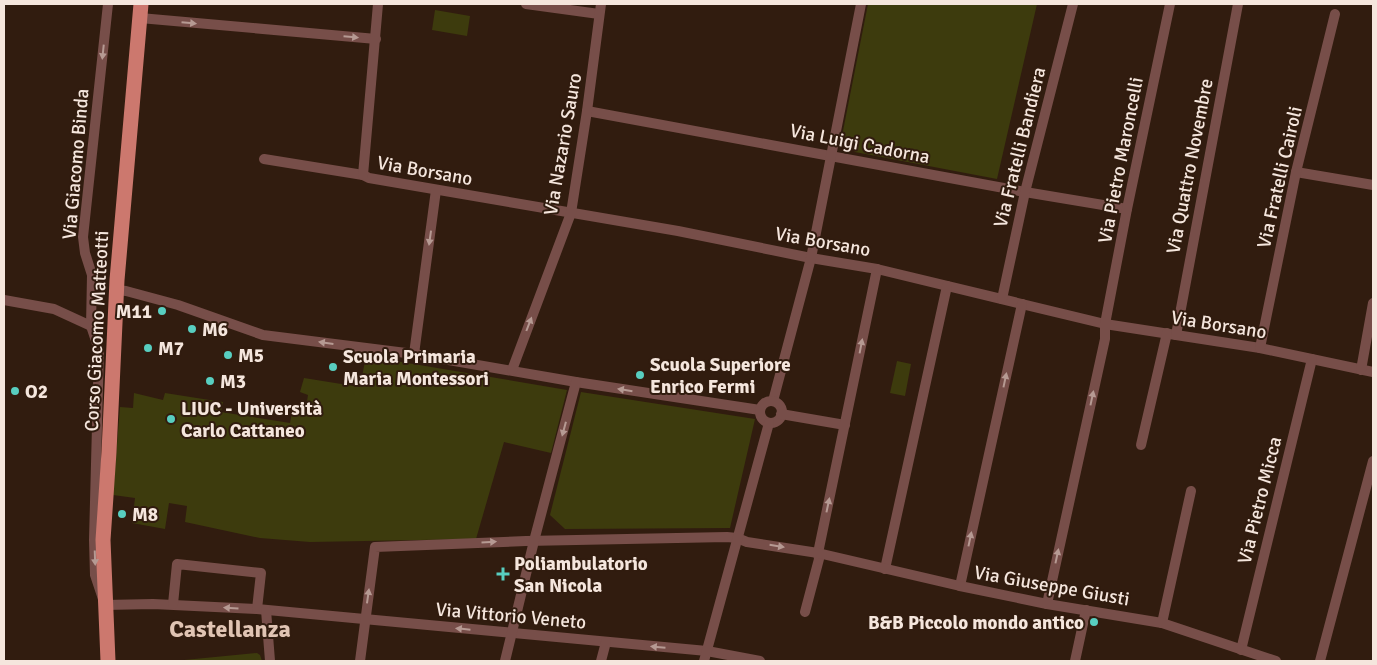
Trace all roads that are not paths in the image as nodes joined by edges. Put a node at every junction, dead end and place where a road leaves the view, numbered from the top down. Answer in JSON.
{"nodes":[{"id":1,"x":108,"y":4,"type":"edge"},
{"id":2,"x":378,"y":4,"type":"edge"},
{"id":3,"x":526,"y":4,"type":"edge"},
{"id":4,"x":862,"y":4,"type":"edge"},
{"id":5,"x":1072,"y":4,"type":"edge"},
{"id":6,"x":1170,"y":4,"type":"edge"},
{"id":7,"x":1238,"y":4,"type":"edge"},
{"id":8,"x":600,"y":9,"type":"edge"},
{"id":9,"x":140,"y":11,"type":"edge"},
{"id":10,"x":1336,"y":14,"type":"dead end"},
{"id":11,"x":376,"y":39,"type":"junction"},
{"id":12,"x":587,"y":111,"type":"junction"},
{"id":13,"x":831,"y":155,"type":"junction"},
{"id":14,"x":264,"y":159,"type":"dead end"},
{"id":15,"x":1296,"y":172,"type":"junction"},
{"id":16,"x":363,"y":175,"type":"junction"},
{"id":17,"x":1373,"y":185,"type":"edge"},
{"id":18,"x":436,"y":190,"type":"junction"},
{"id":19,"x":1025,"y":192,"type":"junction"},
{"id":20,"x":1127,"y":209,"type":"junction"},
{"id":21,"x":571,"y":213,"type":"junction"},
{"id":22,"x":810,"y":258,"type":"junction"},
{"id":23,"x":877,"y":269,"type":"junction"},
{"id":24,"x":947,"y":286,"type":"junction"},
{"id":25,"x":116,"y":290,"type":"junction"},
{"id":26,"x":1002,"y":299,"type":"junction"},
{"id":27,"x":4,"y":300,"type":"edge"},
{"id":28,"x":1373,"y":303,"type":"edge"},
{"id":29,"x":1022,"y":304,"type":"junction"},
{"id":30,"x":1106,"y":324,"type":"junction"},
{"id":31,"x":91,"y":326,"type":"junction"},
{"id":32,"x":1171,"y":334,"type":"junction"},
{"id":33,"x":1260,"y":348,"type":"junction"},
{"id":34,"x":414,"y":354,"type":"junction"},
{"id":35,"x":1312,"y":359,"type":"junction"},
{"id":36,"x":512,"y":370,"type":"junction"},
{"id":37,"x":1361,"y":370,"type":"junction"},
{"id":38,"x":1373,"y":372,"type":"edge"},
{"id":39,"x":576,"y":382,"type":"junction"},
{"id":40,"x":773,"y":401,"type":"junction"},
{"id":41,"x":760,"y":410,"type":"junction"},
{"id":42,"x":781,"y":414,"type":"junction"},
{"id":43,"x":769,"y":422,"type":"junction"},
{"id":44,"x":845,"y":425,"type":"junction"},
{"id":45,"x":1141,"y":446,"type":"dead end"},
{"id":46,"x":1373,"y":461,"type":"edge"},
{"id":47,"x":1191,"y":491,"type":"dead end"},
{"id":48,"x":95,"y":511,"type":"junction"},
{"id":49,"x":737,"y":538,"type":"junction"},
{"id":50,"x":103,"y":540,"type":"junction"},
{"id":51,"x":534,"y":541,"type":"junction"},
{"id":52,"x":818,"y":553,"type":"junction"},
{"id":53,"x":885,"y":569,"type":"junction"},
{"id":54,"x":960,"y":586,"type":"junction"},
{"id":55,"x":173,"y":604,"type":"junction"},
{"id":56,"x":1047,"y":604,"type":"junction"},
{"id":57,"x":105,"y":605,"type":"junction"},
{"id":58,"x":262,"y":610,"type":"junction"},
{"id":59,"x":1086,"y":610,"type":"junction"},
{"id":60,"x":805,"y":612,"type":"dead end"},
{"id":61,"x":365,"y":619,"type":"junction"},
{"id":62,"x":1162,"y":623,"type":"junction"},
{"id":63,"x":511,"y":634,"type":"junction"},
{"id":64,"x":606,"y":642,"type":"junction"},
{"id":65,"x":1241,"y":650,"type":"junction"},
{"id":66,"x":705,"y":656,"type":"edge"},
{"id":67,"x":108,"y":661,"type":"edge"},
{"id":68,"x":270,"y":661,"type":"edge"},
{"id":69,"x":360,"y":661,"type":"edge"},
{"id":70,"x":505,"y":661,"type":"edge"},
{"id":71,"x":601,"y":661,"type":"edge"},
{"id":72,"x":760,"y":661,"type":"edge"},
{"id":73,"x":1075,"y":661,"type":"edge"},
{"id":74,"x":1276,"y":661,"type":"edge"},
{"id":75,"x":1320,"y":661,"type":"edge"}],
"edges":[{"from":1,"to":31,"type":"street","name":"Via Giacomo Binda","one_way":true},
{"from":2,"to":11,"type":"street"},
{"from":3,"to":8,"type":"street"},
{"from":4,"to":13,"type":"street"},
{"from":5,"to":19,"type":"street","name":"Via Fratelli Bandiera"},
{"from":6,"to":20,"type":"street","name":"Via Pietro Maroncelli"},
{"from":7,"to":32,"type":"street","name":"Via Quattro Novembre"},
{"from":8,"to":12,"type":"street","name":"Via Nazario Sauro"},
{"from":9,"to":11,"type":"street","one_way":true},
{"from":9,"to":25,"type":"main road","name":"Corso Giacomo Matteotti"},
{"from":10,"to":15,"type":"street","name":"Via Fratelli Cairoli"},
{"from":11,"to":16,"type":"street"},
{"from":12,"to":13,"type":"street","name":"Via Luigi Cadorna"},
{"from":12,"to":21,"type":"street","name":"Via Nazario Sauro"},
{"from":13,"to":19,"type":"street","name":"Via Luigi Cadorna"},
{"from":13,"to":22,"type":"street"},
{"from":14,"to":16,"type":"street","name":"Via Borsano"},
{"from":15,"to":17,"type":"street"},
{"from":15,"to":33,"type":"street","name":"Via Fratelli Cairoli"},
{"from":16,"to":18,"type":"street","name":"Via Borsano"},
{"from":18,"to":21,"type":"street","name":"Via Borsano"},
{"from":18,"to":34,"type":"street","one_way":true},
{"from":19,"to":20,"type":"street","name":"Via Luigi Cadorna"},
{"from":19,"to":26,"type":"street","name":"Via Fratelli Bandiera"},
{"from":20,"to":30,"type":"street","name":"Via Pietro Maroncelli"},
{"from":21,"to":22,"type":"street","name":"Via Borsano"},
{"from":36,"to":21,"type":"street","name":"Via Nazario Sauro","one_way":true},
{"from":22,"to":23,"type":"street","name":"Via Borsano"},
{"from":22,"to":40,"type":"street"},
{"from":23,"to":24,"type":"street","name":"Via Borsano"},
{"from":44,"to":23,"type":"street","one_way":true},
{"from":24,"to":26,"type":"street","name":"Via Borsano"},
{"from":24,"to":53,"type":"street"},
{"from":34,"to":25,"type":"street","one_way":true},
{"from":25,"to":50,"type":"main road","name":"Corso Giacomo Matteotti"},
{"from":26,"to":29,"type":"street","name":"Via Borsano"},
{"from":27,"to":31,"type":"street"},
{"from":28,"to":37,"type":"street"},
{"from":29,"to":30,"type":"street","name":"Via Borsano"},
{"from":54,"to":29,"type":"street","one_way":true},
{"from":30,"to":32,"type":"street","name":"Via Borsano"},
{"from":56,"to":30,"type":"street","name":"Via Pietro Maroncelli","one_way":true},
{"from":31,"to":48,"type":"street","name":"Via Giacomo Binda"},
{"from":32,"to":33,"type":"street","name":"Via Borsano"},
{"from":32,"to":45,"type":"street","name":"Via Quattro Novembre"},
{"from":33,"to":35,"type":"street","name":"Via Borsano"},
{"from":34,"to":36,"type":"street"},
{"from":35,"to":37,"type":"street","name":"Via Borsano"},
{"from":35,"to":65,"type":"street","name":"Via Pietro Micca"},
{"from":36,"to":39,"type":"street"},
{"from":37,"to":38,"type":"street","name":"Via Borsano"},
{"from":41,"to":39,"type":"street","one_way":true},
{"from":39,"to":51,"type":"street","one_way":true},
{"from":40,"to":41,"type":"street"},
{"from":40,"to":42,"type":"street"},
{"from":41,"to":43,"type":"street"},
{"from":42,"to":43,"type":"street"},
{"from":42,"to":44,"type":"street"},
{"from":43,"to":49,"type":"street"},
{"from":52,"to":44,"type":"street","one_way":true},
{"from":46,"to":75,"type":"street"},
{"from":47,"to":62,"type":"street"},
{"from":48,"to":50,"type":"street"},
{"from":48,"to":57,"type":"street","name":"Via Giacomo Binda","one_way":true},
{"from":49,"to":51,"type":"street","name":"Via Giuseppe Giusti"},
{"from":49,"to":52,"type":"street","name":"Via Giuseppe Giusti","one_way":true},
{"from":49,"to":66,"type":"street"},
{"from":50,"to":57,"type":"main road","name":"Corso Giacomo Matteotti"},
{"from":61,"to":51,"type":"street","name":"Via Giuseppe Giusti","one_way":true},
{"from":51,"to":63,"type":"street"},
{"from":52,"to":53,"type":"street","name":"Via Giuseppe Giusti"},
{"from":52,"to":60,"type":"street"},
{"from":53,"to":54,"type":"street","name":"Via Giuseppe Giusti"},
{"from":54,"to":56,"type":"street","name":"Via Giuseppe Giusti"},
{"from":55,"to":57,"type":"street","name":"Via Vittorio Veneto"},
{"from":58,"to":55,"type":"street","name":"Via Vittorio Veneto","one_way":true},
{"from":55,"to":58,"type":"street"},
{"from":56,"to":59,"type":"street","name":"Via Giuseppe Giusti"},
{"from":57,"to":67,"type":"main road","name":"Corso Giacomo Matteotti"},
{"from":58,"to":61,"type":"street","name":"Via Vittorio Veneto"},
{"from":58,"to":68,"type":"street"},
{"from":59,"to":62,"type":"street","name":"Via Giuseppe Giusti"},
{"from":59,"to":73,"type":"street"},
{"from":63,"to":61,"type":"street","name":"Via Vittorio Veneto","one_way":true},
{"from":61,"to":69,"type":"street"},
{"from":62,"to":65,"type":"street","name":"Via Giuseppe Giusti"},
{"from":63,"to":64,"type":"street","name":"Via Vittorio Veneto"},
{"from":63,"to":70,"type":"street"},
{"from":66,"to":64,"type":"street","name":"Via Vittorio Veneto","one_way":true},
{"from":64,"to":71,"type":"street"},
{"from":65,"to":74,"type":"street","name":"Via Giuseppe Giusti"},
{"from":66,"to":72,"type":"street","name":"Via Vittorio Veneto"}]}
